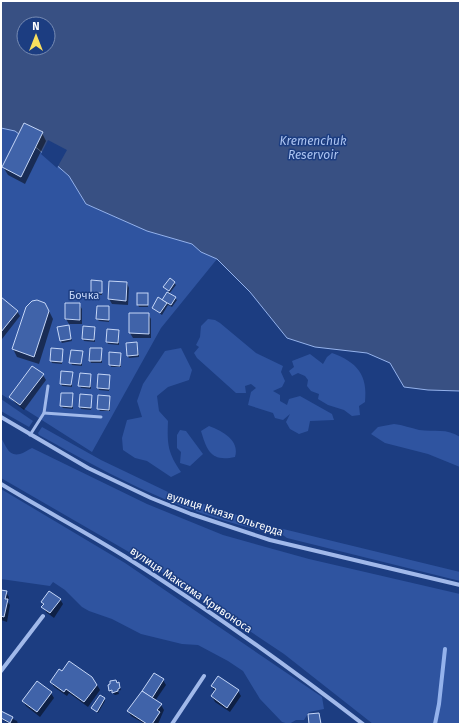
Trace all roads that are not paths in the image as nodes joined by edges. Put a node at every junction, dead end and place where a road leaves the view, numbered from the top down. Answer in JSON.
{"nodes":[{"id":1,"x":48,"y":386,"type":"dead end"},
{"id":2,"x":44,"y":413,"type":"junction"},
{"id":3,"x":1,"y":416,"type":"edge"},
{"id":4,"x":101,"y":417,"type":"dead end"},
{"id":5,"x":30,"y":435,"type":"junction"},
{"id":6,"x":1,"y":484,"type":"edge"},
{"id":7,"x":460,"y":585,"type":"edge"},
{"id":8,"x":43,"y":616,"type":"dead end"},
{"id":9,"x":1,"y":671,"type":"edge"},
{"id":10,"x":204,"y":676,"type":"dead end"},
{"id":11,"x":172,"y":724,"type":"edge"},
{"id":12,"x":363,"y":724,"type":"edge"}],
"edges":[{"from":1,"to":2,"type":"lane"},
{"from":2,"to":4,"type":"lane"},
{"from":2,"to":5,"type":"lane"},
{"from":3,"to":5,"type":"street","name":"вулиця Князя Ольгерда"},
{"from":5,"to":7,"type":"street","name":"вулиця Князя Ольгерда"},
{"from":6,"to":12,"type":"street","name":"вулиця Максима Кривоноса"},
{"from":8,"to":9,"type":"street"},
{"from":10,"to":11,"type":"street"}]}
